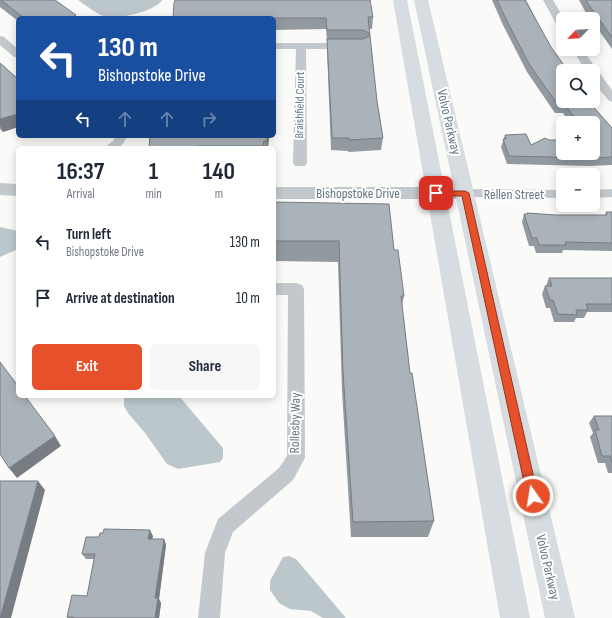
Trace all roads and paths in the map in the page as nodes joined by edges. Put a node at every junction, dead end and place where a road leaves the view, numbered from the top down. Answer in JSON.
{"nodes":[{"id":1,"x":400,"y":0,"type":"edge"},
{"id":2,"x":421,"y":0,"type":"edge"},
{"id":3,"x":548,"y":0,"type":"edge"},
{"id":4,"x":556,"y":14,"type":"edge"},
{"id":5,"x":0,"y":39,"type":"edge"},
{"id":6,"x":276,"y":46,"type":"edge"},
{"id":7,"x":301,"y":46,"type":"junction"},
{"id":8,"x":362,"y":46,"type":"edge"},
{"id":9,"x":16,"y":53,"type":"edge"},
{"id":10,"x":600,"y":82,"type":"edge"},
{"id":11,"x":612,"y":98,"type":"edge"},
{"id":12,"x":300,"y":163,"type":"dead end"},
{"id":13,"x":0,"y":189,"type":"edge"},
{"id":14,"x":16,"y":190,"type":"edge"},
{"id":15,"x":276,"y":193,"type":"edge"},
{"id":16,"x":436,"y":193,"type":"junction"},
{"id":17,"x":465,"y":193,"type":"junction"},
{"id":18,"x":612,"y":193,"type":"edge"},
{"id":19,"x":556,"y":194,"type":"edge"},
{"id":20,"x":600,"y":194,"type":"edge"},
{"id":21,"x":276,"y":289,"type":"edge"},
{"id":22,"x":209,"y":618,"type":"edge"},
{"id":23,"x":515,"y":618,"type":"edge"},
{"id":24,"x":560,"y":618,"type":"edge"}],
"edges":[{"from":1,"to":16,"type":"main road","name":"Volvo Parkway"},
{"from":2,"to":17,"type":"main road","name":"Volvo Parkway"},
{"from":3,"to":4,"type":"street"},
{"from":5,"to":9,"type":"street"},
{"from":6,"to":7,"type":"street"},
{"from":7,"to":8,"type":"street"},
{"from":7,"to":12,"type":"street","name":"Braishfield Court"},
{"from":10,"to":11,"type":"street"},
{"from":13,"to":14,"type":"street"},
{"from":15,"to":16,"type":"street","name":"Bishopstoke Drive"},
{"from":16,"to":17,"type":"street","name":"Bishopstoke Drive"},
{"from":16,"to":23,"type":"main road","name":"Volvo Parkway"},
{"from":17,"to":19,"type":"street","name":"Rellen Street"},
{"from":17,"to":24,"type":"main road","name":"Volvo Parkway"},
{"from":18,"to":20,"type":"street"},
{"from":21,"to":22,"type":"street","name":"Rollesby Way"}]}
